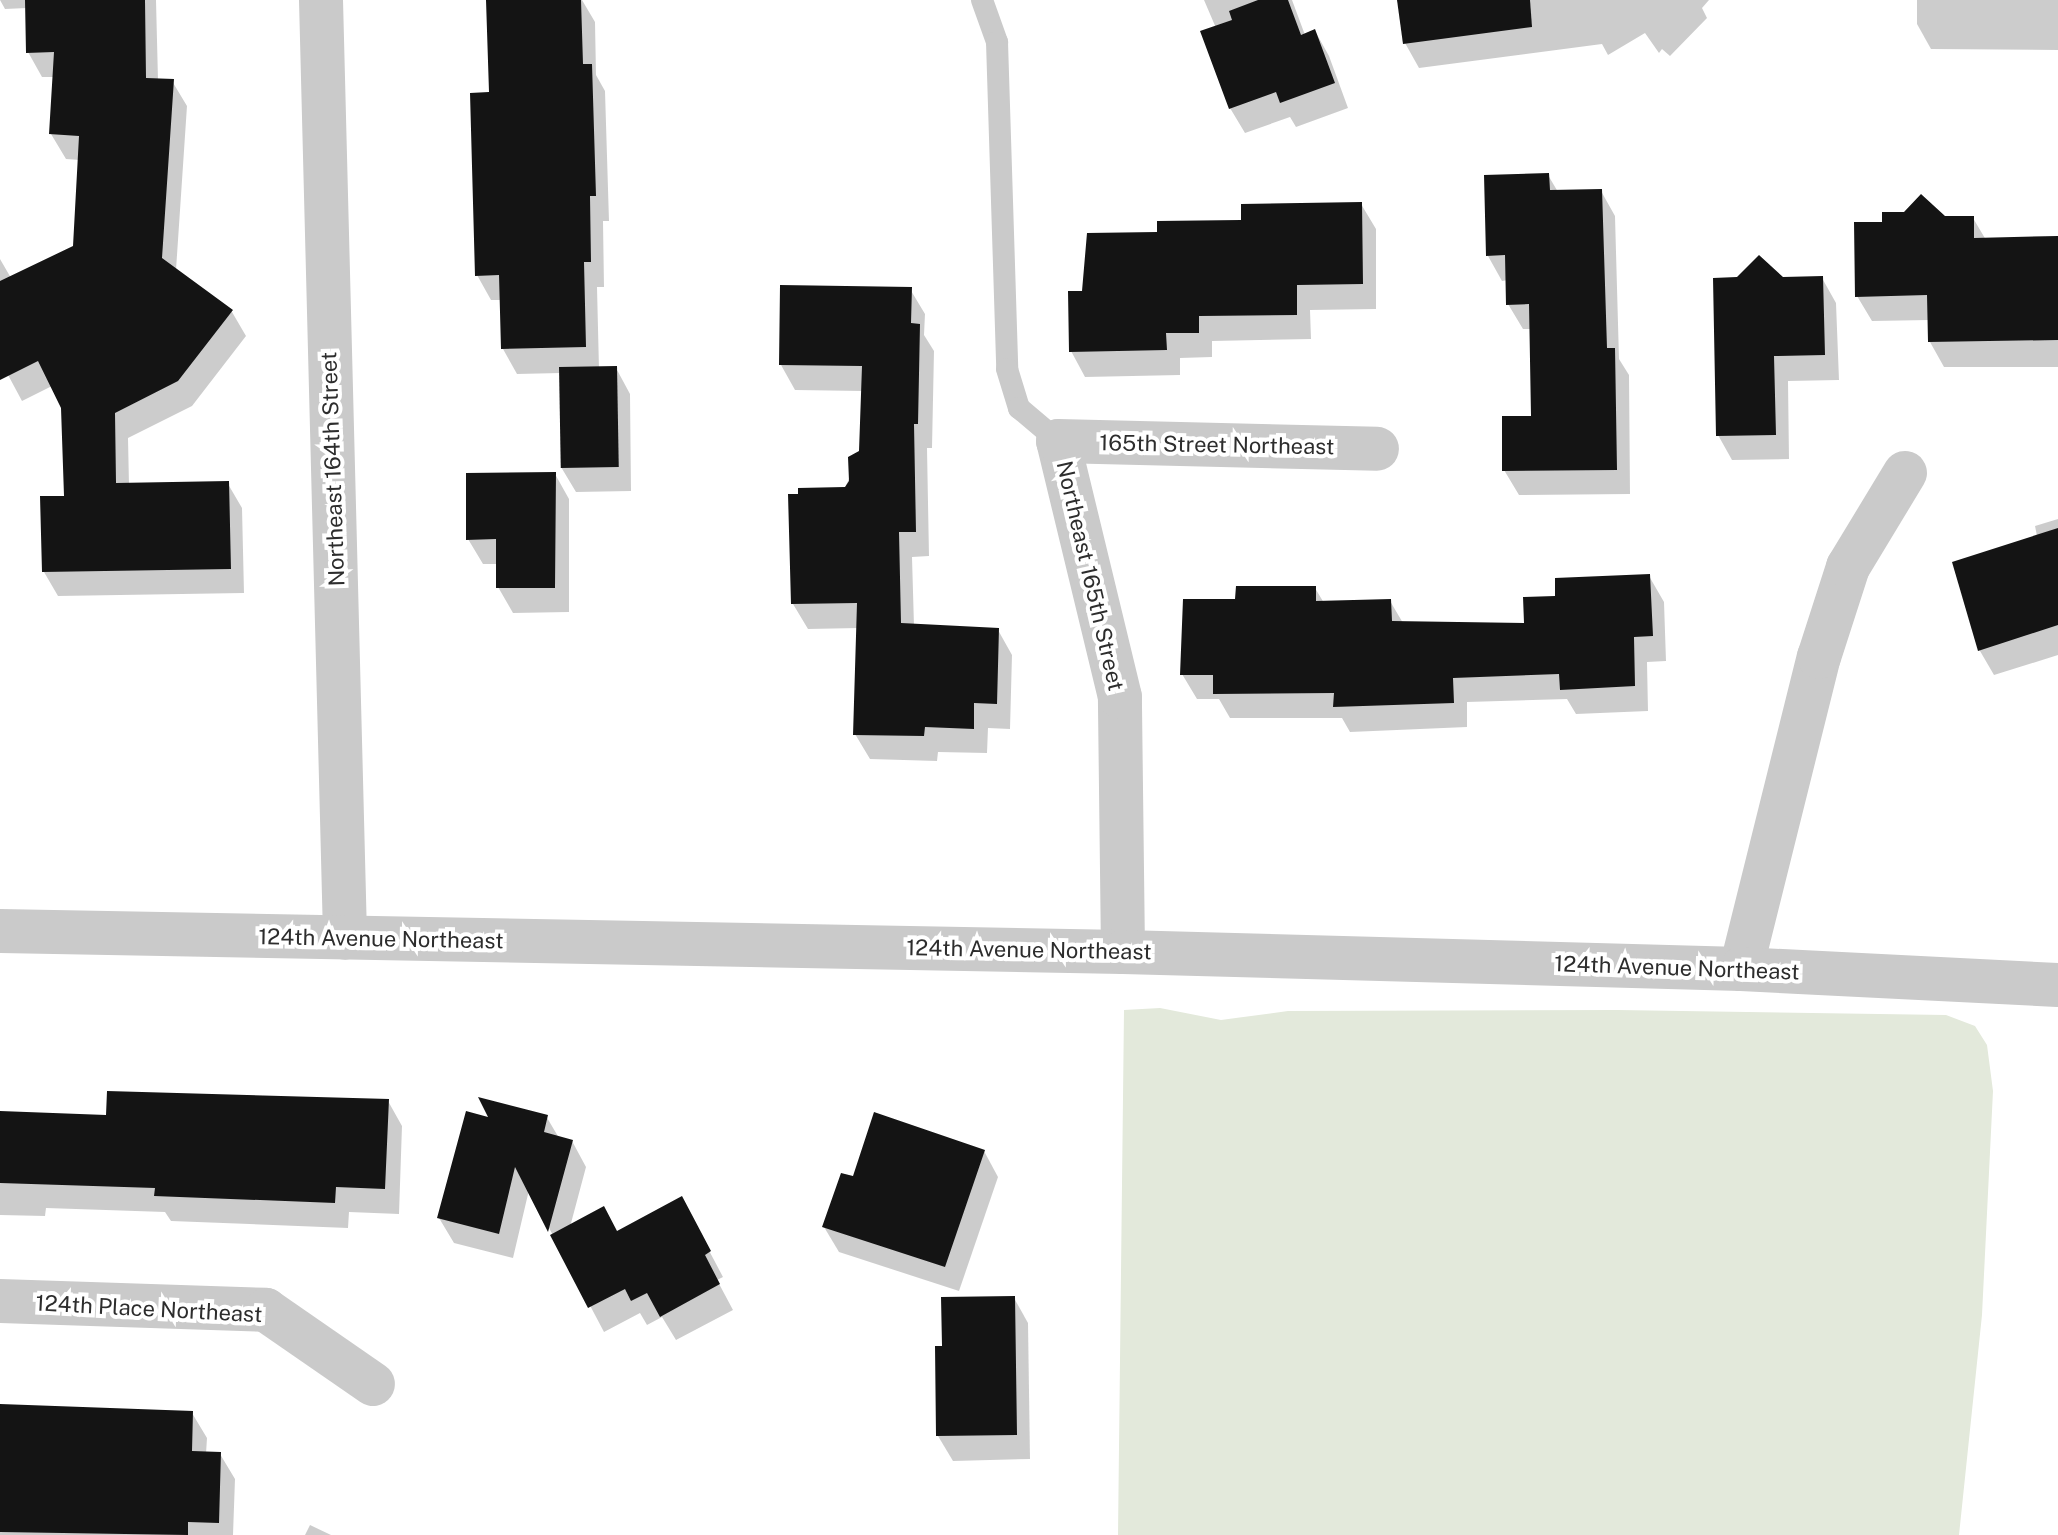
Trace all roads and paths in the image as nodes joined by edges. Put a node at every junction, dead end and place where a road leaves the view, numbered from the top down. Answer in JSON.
{"nodes":[{"id":1,"x":321,"y":0,"type":"edge"},
{"id":2,"x":982,"y":0,"type":"edge"},
{"id":3,"x":1058,"y":441,"type":"junction"},
{"id":4,"x":1377,"y":449,"type":"dead end"},
{"id":5,"x":1905,"y":473,"type":"dead end"},
{"id":6,"x":0,"y":931,"type":"edge"},
{"id":7,"x":345,"y":938,"type":"junction"},
{"id":8,"x":1123,"y":952,"type":"junction"},
{"id":9,"x":1741,"y":969,"type":"junction"},
{"id":10,"x":2058,"y":985,"type":"edge"},
{"id":11,"x":0,"y":1301,"type":"edge"},
{"id":12,"x":373,"y":1384,"type":"dead end"}],
"edges":[{"from":1,"to":7,"type":"street","name":"Northeast 164th Street"},
{"from":2,"to":3,"type":"lane"},
{"from":3,"to":4,"type":"street","name":"165th Street Northeast"},
{"from":3,"to":8,"type":"street","name":"Northeast 165th Street"},
{"from":5,"to":9,"type":"street"},
{"from":6,"to":7,"type":"street","name":"124th Avenue Northeast"},
{"from":7,"to":8,"type":"street","name":"124th Avenue Northeast"},
{"from":8,"to":9,"type":"street","name":"124th Avenue Northeast"},
{"from":9,"to":10,"type":"street","name":"124th Avenue Northeast"},
{"from":11,"to":12,"type":"street","name":"124th Place Northeast"}]}
